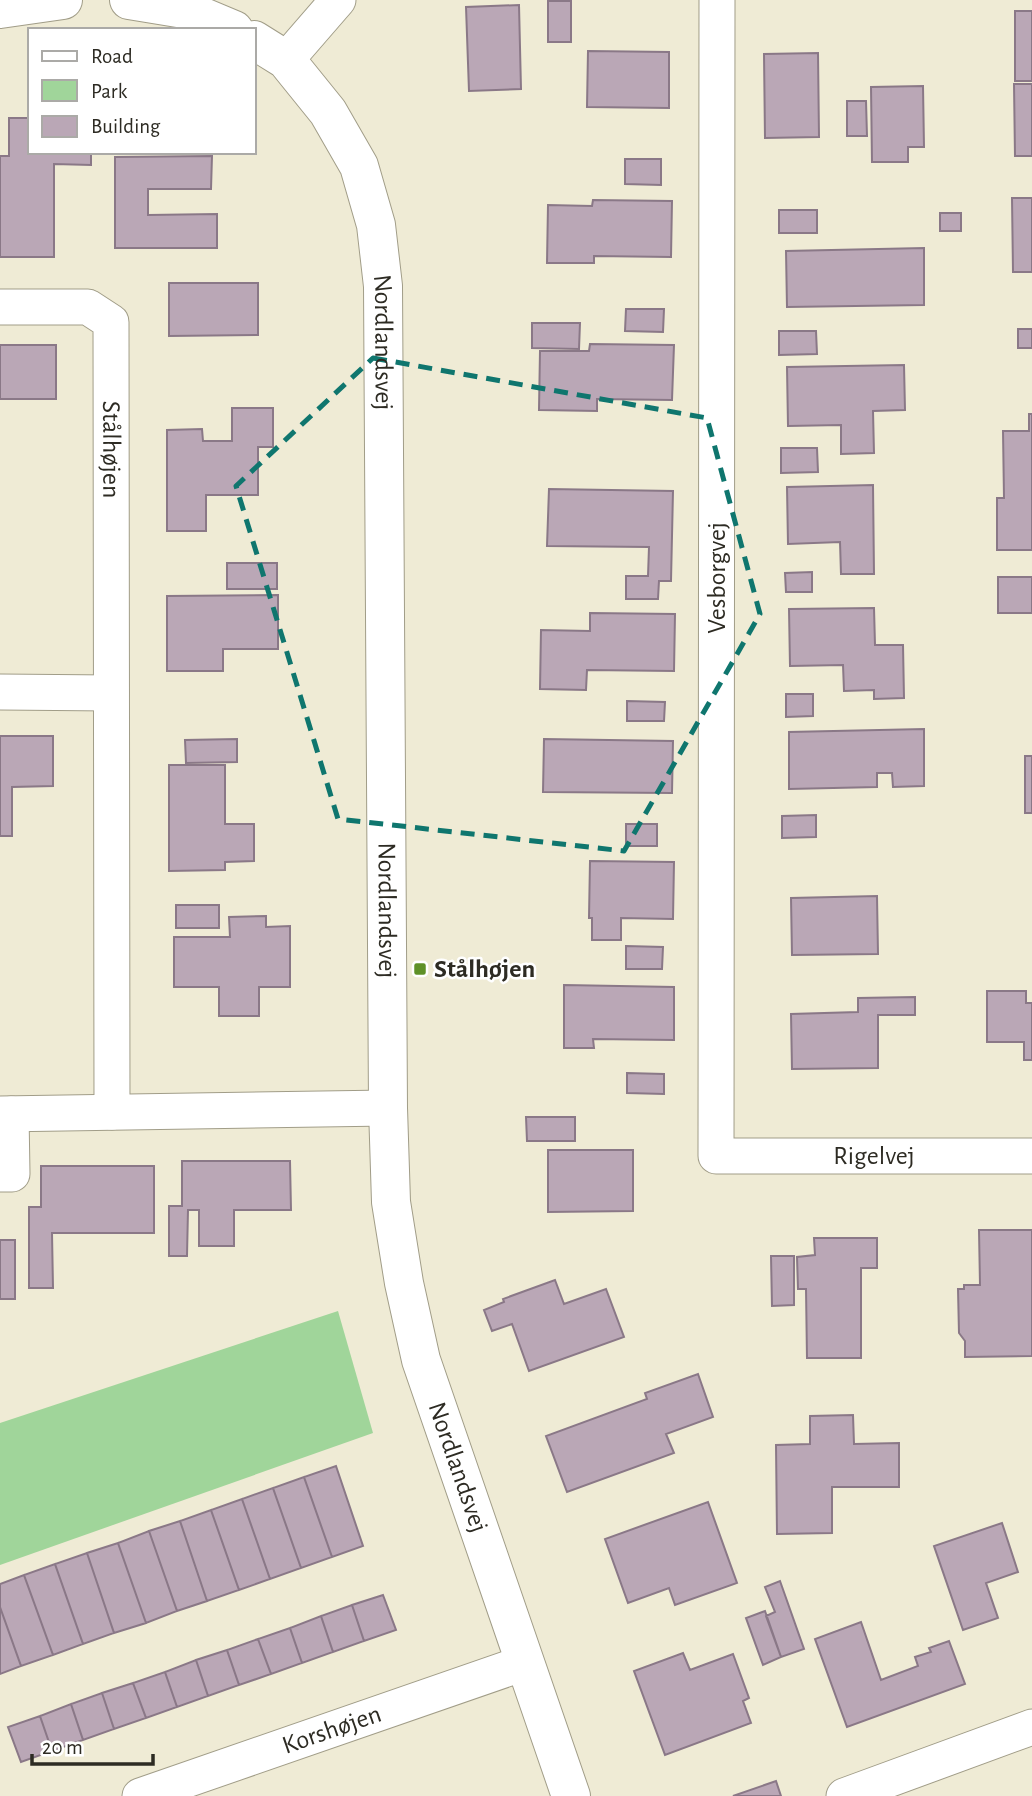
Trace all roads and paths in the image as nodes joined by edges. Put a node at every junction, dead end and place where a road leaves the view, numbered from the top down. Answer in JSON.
{"nodes":[{"id":1,"x":63,"y":0,"type":"edge"},
{"id":2,"x":129,"y":0,"type":"edge"},
{"id":3,"x":338,"y":0,"type":"edge"},
{"id":4,"x":717,"y":0,"type":"edge"},
{"id":5,"x":0,"y":9,"type":"edge"},
{"id":6,"x":229,"y":28,"type":"edge"},
{"id":7,"x":256,"y":41,"type":"edge"},
{"id":8,"x":286,"y":60,"type":"junction"},
{"id":9,"x":0,"y":307,"type":"edge"},
{"id":10,"x":0,"y":692,"type":"edge"},
{"id":11,"x":111,"y":693,"type":"junction"},
{"id":12,"x":388,"y":1108,"type":"junction"},
{"id":13,"x":112,"y":1112,"type":"junction"},
{"id":14,"x":6,"y":1114,"type":"edge"},
{"id":15,"x":716,"y":1156,"type":"joint"},
{"id":16,"x":1032,"y":1156,"type":"edge"},
{"id":17,"x":0,"y":1174,"type":"edge"},
{"id":18,"x":524,"y":1663,"type":"junction"},
{"id":19,"x":1032,"y":1727,"type":"edge"},
{"id":20,"x":923,"y":1782,"type":"edge"},
{"id":21,"x":140,"y":1796,"type":"edge"},
{"id":22,"x":571,"y":1796,"type":"edge"},
{"id":23,"x":844,"y":1796,"type":"edge"}],
"edges":[{"from":1,"to":5,"type":"street"},
{"from":2,"to":6,"type":"street"},
{"from":3,"to":8,"type":"street"},
{"from":4,"to":15,"type":"street","name":"Vesborgvej"},
{"from":7,"to":8,"type":"street","name":"Nordlandsvej"},
{"from":8,"to":12,"type":"street","name":"Nordlandsvej"},
{"from":9,"to":11,"type":"street","name":"Stålhøjen"},
{"from":10,"to":11,"type":"street"},
{"from":11,"to":13,"type":"street","name":"Stålhøjen"},
{"from":12,"to":13,"type":"street"},
{"from":12,"to":18,"type":"street","name":"Nordlandsvej"},
{"from":13,"to":14,"type":"street"},
{"from":14,"to":17,"type":"street"},
{"from":15,"to":16,"type":"street","name":"Rigelvej"},
{"from":18,"to":21,"type":"street","name":"Korshøjen"},
{"from":18,"to":22,"type":"street","name":"Nordlandsvej"},
{"from":19,"to":20,"type":"street"},
{"from":20,"to":23,"type":"street"}]}
